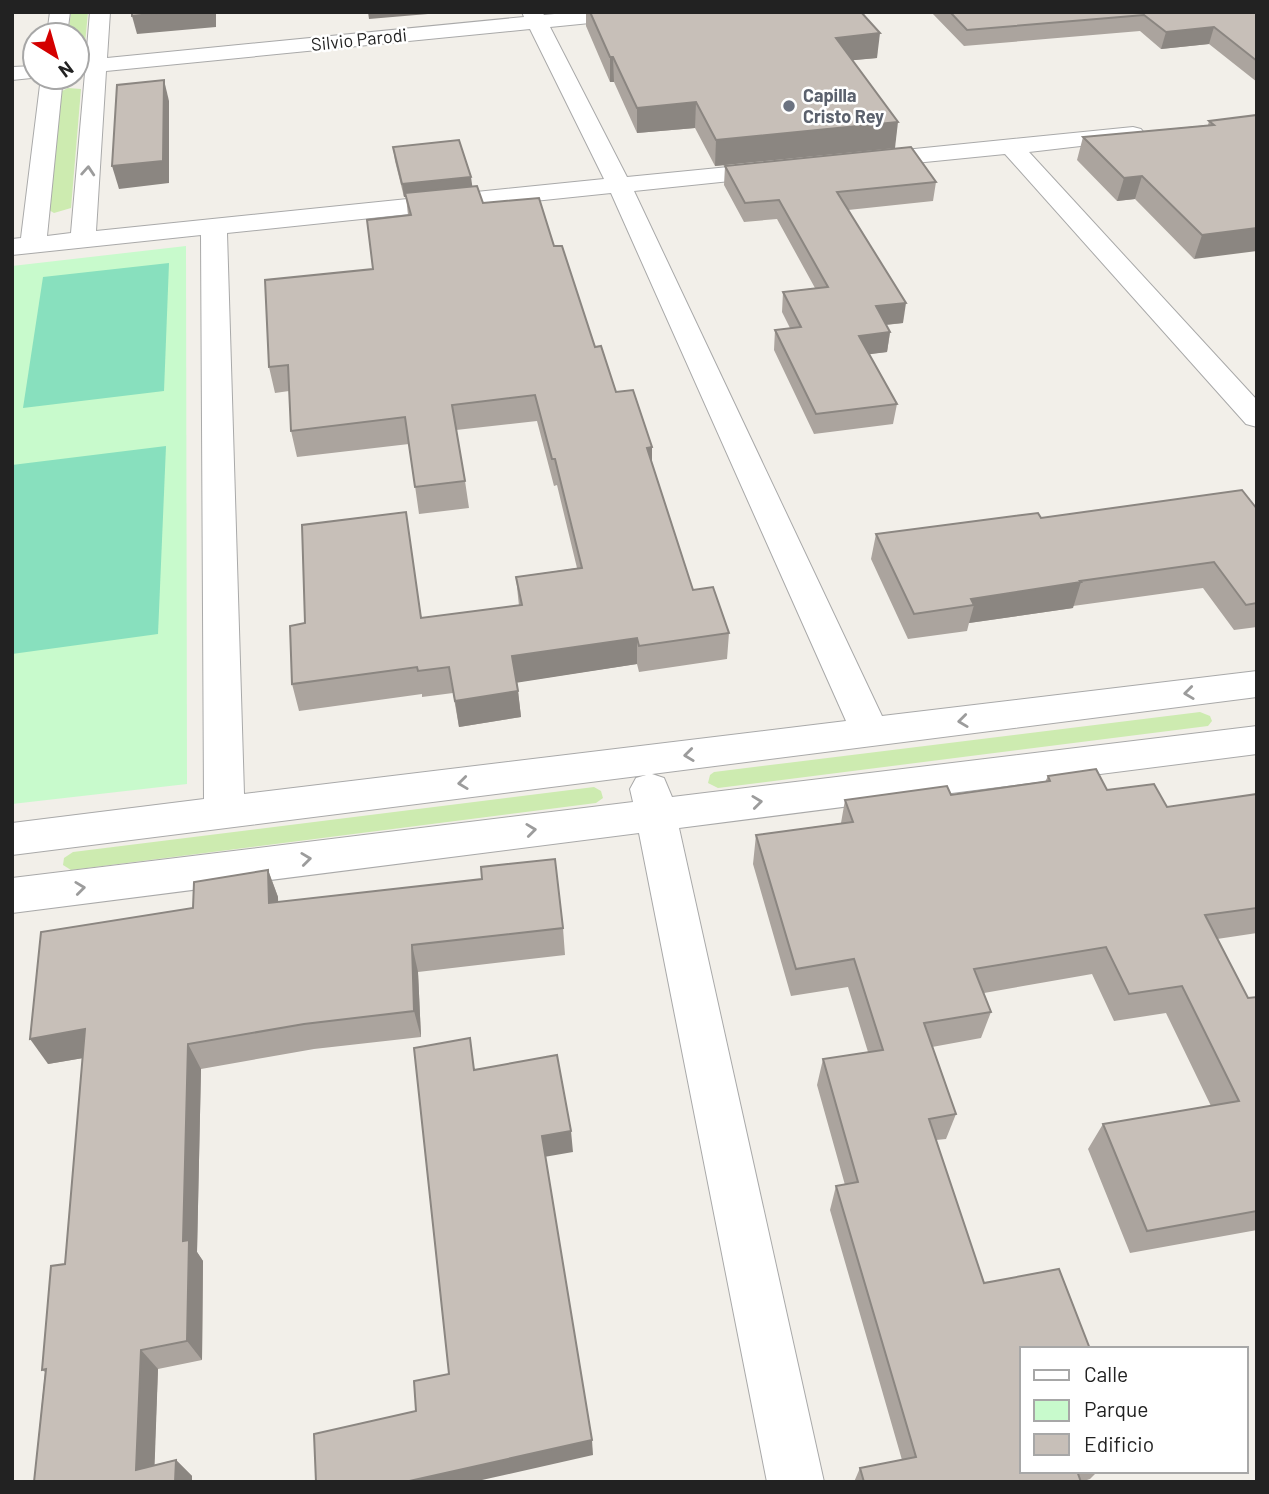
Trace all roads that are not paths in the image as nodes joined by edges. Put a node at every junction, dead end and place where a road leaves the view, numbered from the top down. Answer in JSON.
{"nodes":[{"id":1,"x":100,"y":12,"type":"edge"},
{"id":2,"x":640,"y":12,"type":"edge"},
{"id":3,"x":535,"y":17,"type":"edge"},
{"id":4,"x":91,"y":47,"type":"edge"},
{"id":5,"x":91,"y":66,"type":"edge"},
{"id":6,"x":50,"y":91,"type":"edge"},
{"id":7,"x":86,"y":91,"type":"edge"},
{"id":8,"x":1161,"y":131,"type":"edge"},
{"id":9,"x":1011,"y":146,"type":"junction"},
{"id":10,"x":835,"y":164,"type":"edge"},
{"id":11,"x":795,"y":168,"type":"edge"},
{"id":12,"x":619,"y":185,"type":"junction"},
{"id":13,"x":214,"y":226,"type":"junction"},
{"id":14,"x":83,"y":239,"type":"junction"},
{"id":15,"x":23,"y":246,"type":"edge"},
{"id":16,"x":1257,"y":418,"type":"edge"},
{"id":17,"x":1253,"y":692,"type":"edge"},
{"id":18,"x":871,"y":733,"type":"junction"},
{"id":19,"x":1257,"y":740,"type":"edge"},
{"id":20,"x":644,"y":761,"type":"junction"},
{"id":21,"x":224,"y":812,"type":"junction"},
{"id":22,"x":656,"y":814,"type":"junction"},
{"id":23,"x":12,"y":839,"type":"edge"},
{"id":24,"x":12,"y":896,"type":"edge"},
{"id":25,"x":796,"y":1482,"type":"edge"}],
"edges":[{"from":1,"to":4,"type":"street"},
{"from":2,"to":3,"type":"street","name":"Silvio Parodi"},
{"from":3,"to":5,"type":"street","name":"Silvio Parodi"},
{"from":3,"to":12,"type":"street"},
{"from":6,"to":15,"type":"street"},
{"from":14,"to":7,"type":"street","one_way":true},
{"from":8,"to":9,"type":"street"},
{"from":9,"to":10,"type":"street"},
{"from":9,"to":16,"type":"street"},
{"from":11,"to":12,"type":"street"},
{"from":12,"to":13,"type":"street"},
{"from":12,"to":18,"type":"street"},
{"from":13,"to":14,"type":"street"},
{"from":13,"to":21,"type":"street"},
{"from":14,"to":15,"type":"street"},
{"from":17,"to":18,"type":"street","one_way":true},
{"from":18,"to":20,"type":"street","one_way":true},
{"from":22,"to":19,"type":"street","one_way":true},
{"from":20,"to":21,"type":"street","one_way":true},
{"from":20,"to":22,"type":"street"},
{"from":21,"to":23,"type":"street"},
{"from":24,"to":22,"type":"street","one_way":true},
{"from":22,"to":25,"type":"street"}]}
